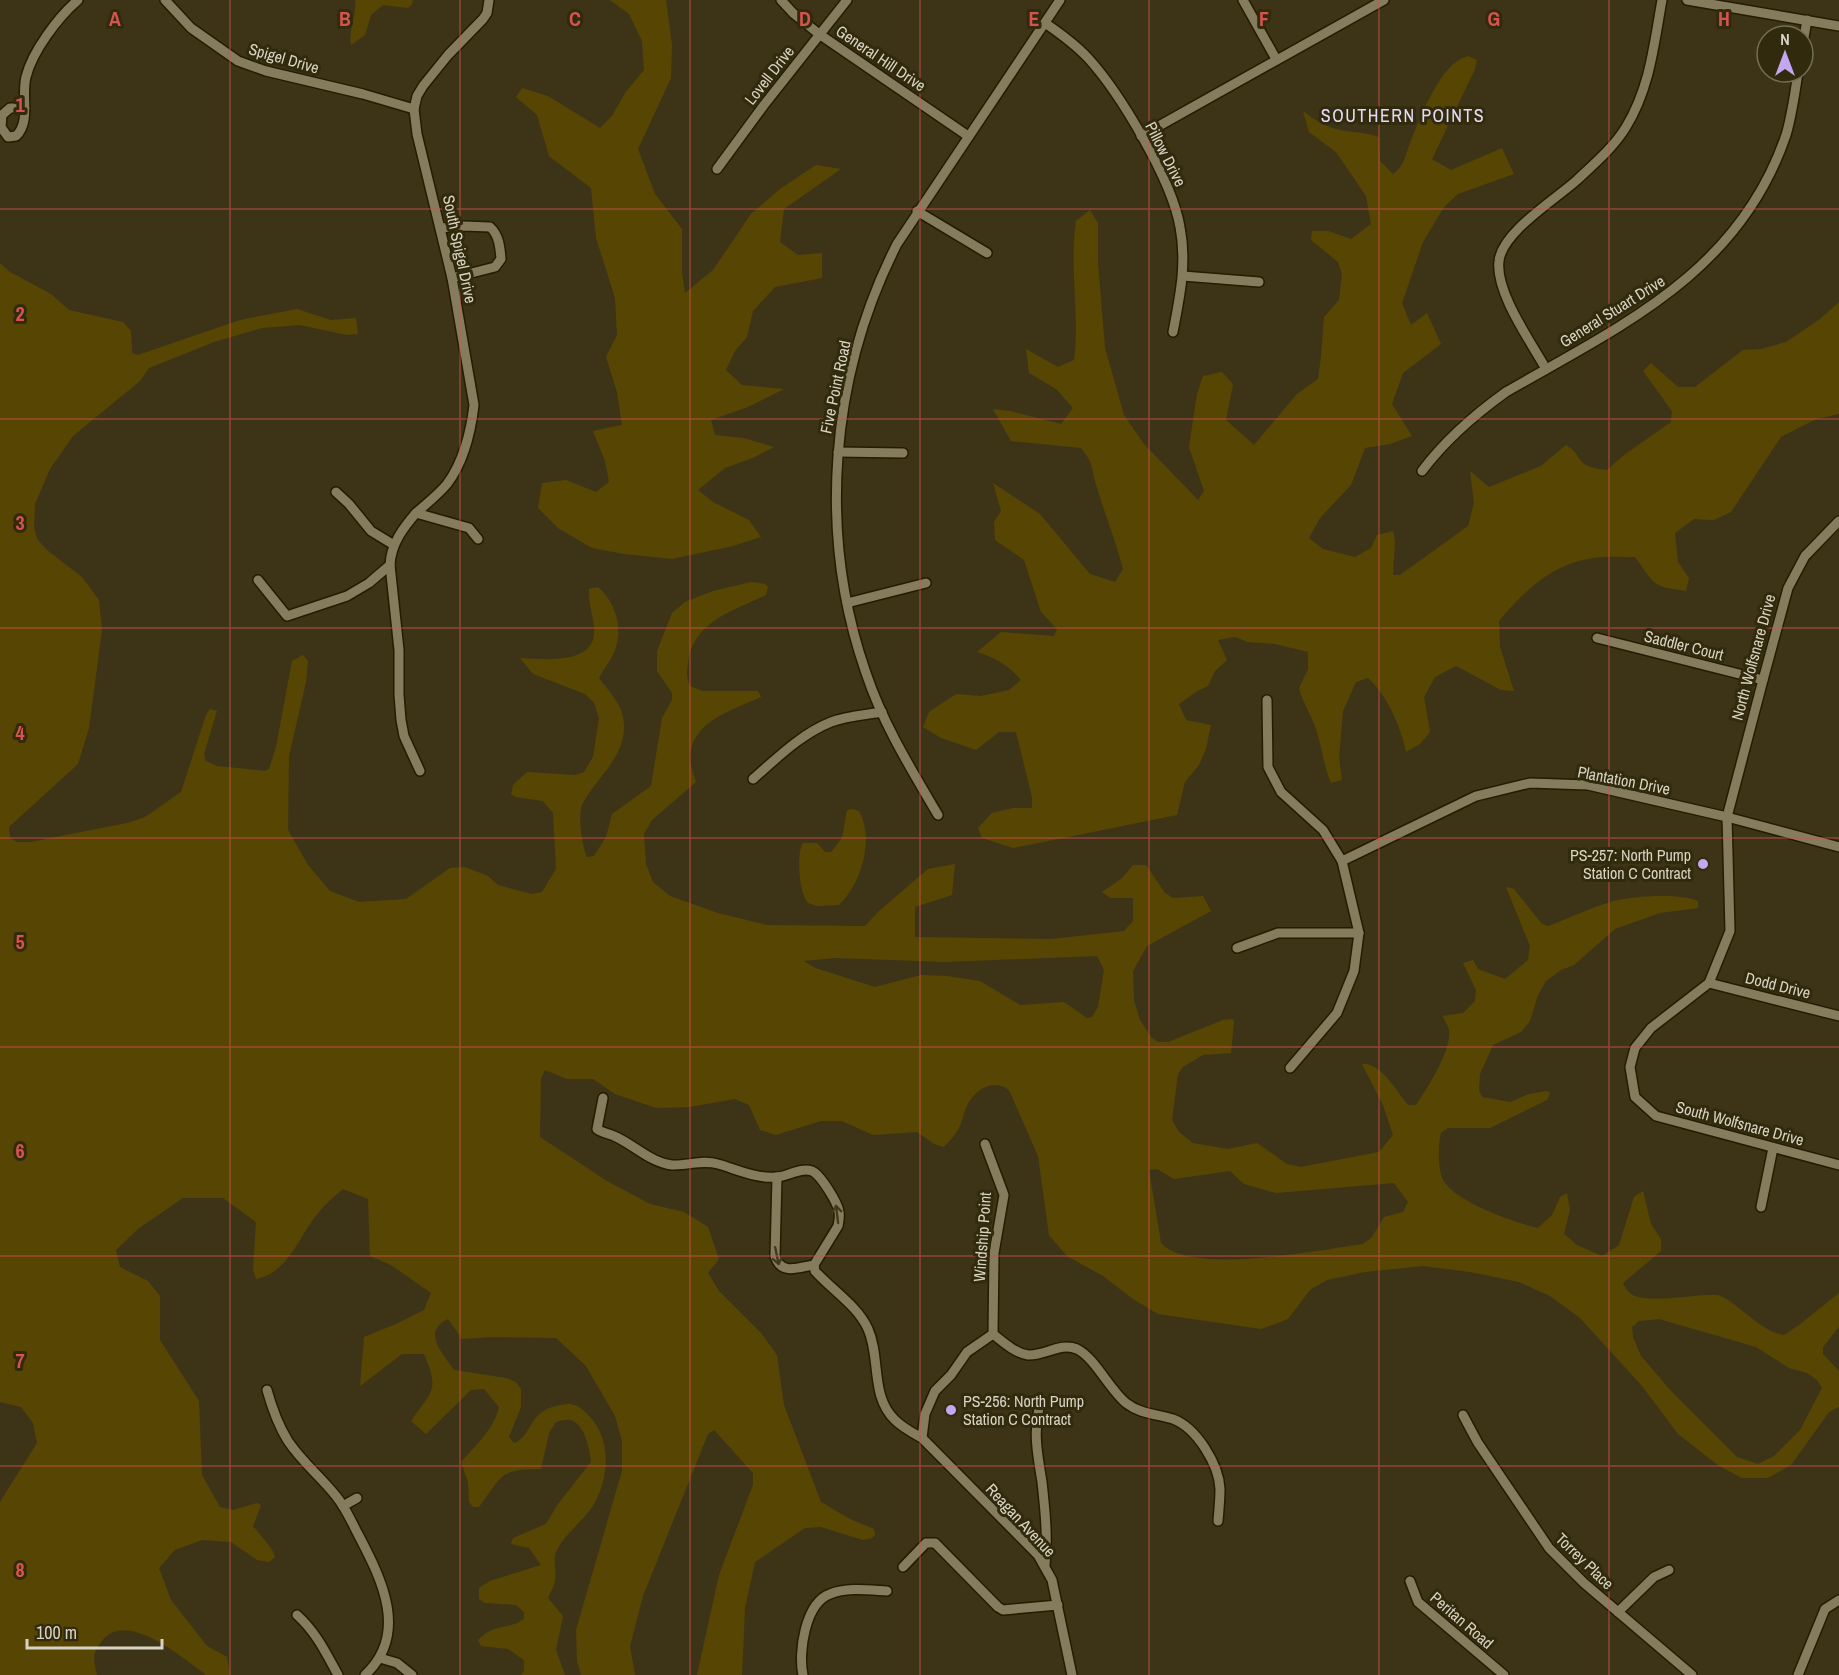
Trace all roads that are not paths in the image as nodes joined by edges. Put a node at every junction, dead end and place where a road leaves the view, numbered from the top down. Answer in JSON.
{"nodes":[{"id":1,"x":78,"y":0,"type":"edge"},
{"id":2,"x":165,"y":0,"type":"edge"},
{"id":3,"x":489,"y":0,"type":"edge"},
{"id":4,"x":781,"y":0,"type":"edge"},
{"id":5,"x":847,"y":0,"type":"edge"},
{"id":6,"x":1060,"y":0,"type":"edge"},
{"id":7,"x":1243,"y":0,"type":"edge"},
{"id":8,"x":1384,"y":0,"type":"edge"},
{"id":9,"x":1662,"y":0,"type":"edge"},
{"id":10,"x":1687,"y":0,"type":"edge"},
{"id":11,"x":1807,"y":20,"type":"junction"},
{"id":12,"x":1045,"y":23,"type":"junction"},
{"id":13,"x":1806,"y":24,"type":"edge"},
{"id":14,"x":1839,"y":26,"type":"edge"},
{"id":15,"x":819,"y":34,"type":"junction"},
{"id":16,"x":1276,"y":59,"type":"junction"},
{"id":17,"x":1796,"y":84,"type":"edge"},
{"id":18,"x":25,"y":108,"type":"dead end"},
{"id":19,"x":414,"y":109,"type":"junction"},
{"id":20,"x":968,"y":136,"type":"junction"},
{"id":21,"x":1141,"y":136,"type":"junction"},
{"id":22,"x":717,"y":169,"type":"dead end"},
{"id":23,"x":917,"y":212,"type":"junction"},
{"id":24,"x":441,"y":228,"type":"junction"},
{"id":25,"x":987,"y":253,"type":"dead end"},
{"id":26,"x":1183,"y":276,"type":"junction"},
{"id":27,"x":452,"y":278,"type":"junction"},
{"id":28,"x":1259,"y":282,"type":"dead end"},
{"id":29,"x":1173,"y":332,"type":"dead end"},
{"id":30,"x":1546,"y":369,"type":"junction"},
{"id":31,"x":838,"y":452,"type":"junction"},
{"id":32,"x":903,"y":453,"type":"dead end"},
{"id":33,"x":1422,"y":471,"type":"dead end"},
{"id":34,"x":336,"y":492,"type":"dead end"},
{"id":35,"x":416,"y":513,"type":"junction"},
{"id":36,"x":1839,"y":521,"type":"edge"},
{"id":37,"x":478,"y":539,"type":"dead end"},
{"id":38,"x":394,"y":545,"type":"junction"},
{"id":39,"x":390,"y":565,"type":"junction"},
{"id":40,"x":258,"y":580,"type":"dead end"},
{"id":41,"x":926,"y":583,"type":"dead end"},
{"id":42,"x":847,"y":603,"type":"junction"},
{"id":43,"x":1597,"y":638,"type":"dead end"},
{"id":44,"x":1762,"y":680,"type":"junction"},
{"id":45,"x":1267,"y":700,"type":"dead end"},
{"id":46,"x":882,"y":712,"type":"junction"},
{"id":47,"x":420,"y":771,"type":"dead end"},
{"id":48,"x":753,"y":779,"type":"dead end"},
{"id":49,"x":938,"y":815,"type":"dead end"},
{"id":50,"x":1727,"y":817,"type":"junction"},
{"id":51,"x":1839,"y":847,"type":"edge"},
{"id":52,"x":1342,"y":861,"type":"junction"},
{"id":53,"x":1359,"y":933,"type":"junction"},
{"id":54,"x":1237,"y":948,"type":"dead end"},
{"id":55,"x":1709,"y":983,"type":"junction"},
{"id":56,"x":1839,"y":1016,"type":"edge"},
{"id":57,"x":1290,"y":1068,"type":"dead end"},
{"id":58,"x":603,"y":1098,"type":"dead end"},
{"id":59,"x":986,"y":1144,"type":"dead end"},
{"id":60,"x":1773,"y":1148,"type":"junction"},
{"id":61,"x":1839,"y":1165,"type":"edge"},
{"id":62,"x":777,"y":1177,"type":"junction"},
{"id":63,"x":1761,"y":1207,"type":"dead end"},
{"id":64,"x":814,"y":1265,"type":"junction"},
{"id":65,"x":993,"y":1334,"type":"junction"},
{"id":66,"x":267,"y":1390,"type":"dead end"},
{"id":67,"x":1039,"y":1408,"type":"dead end"},
{"id":68,"x":1463,"y":1415,"type":"dead end"},
{"id":69,"x":922,"y":1438,"type":"junction"},
{"id":70,"x":357,"y":1498,"type":"dead end"},
{"id":71,"x":343,"y":1506,"type":"junction"},
{"id":72,"x":1218,"y":1521,"type":"dead end"},
{"id":73,"x":1045,"y":1566,"type":"junction"},
{"id":74,"x":903,"y":1568,"type":"dead end"},
{"id":75,"x":1669,"y":1570,"type":"dead end"},
{"id":76,"x":1410,"y":1581,"type":"dead end"},
{"id":77,"x":887,"y":1591,"type":"dead end"},
{"id":78,"x":1839,"y":1600,"type":"edge"},
{"id":79,"x":1058,"y":1605,"type":"junction"},
{"id":80,"x":1618,"y":1612,"type":"junction"},
{"id":81,"x":297,"y":1616,"type":"dead end"},
{"id":82,"x":380,"y":1658,"type":"junction"},
{"id":83,"x":338,"y":1675,"type":"edge"},
{"id":84,"x":365,"y":1675,"type":"edge"},
{"id":85,"x":412,"y":1675,"type":"edge"},
{"id":86,"x":803,"y":1675,"type":"edge"},
{"id":87,"x":1072,"y":1675,"type":"edge"},
{"id":88,"x":1503,"y":1675,"type":"edge"},
{"id":89,"x":1692,"y":1675,"type":"edge"},
{"id":90,"x":1798,"y":1675,"type":"edge"}],
"edges":[{"from":1,"to":18,"type":"street"},
{"from":2,"to":19,"type":"street","name":"Spigel Drive"},
{"from":3,"to":19,"type":"street"},
{"from":4,"to":15,"type":"street","name":"General Hill Drive"},
{"from":5,"to":15,"type":"street","name":"Lovell Drive"},
{"from":6,"to":12,"type":"street","name":"Five Point Road"},
{"from":7,"to":16,"type":"street"},
{"from":8,"to":16,"type":"street"},
{"from":9,"to":30,"type":"street"},
{"from":10,"to":11,"type":"street"},
{"from":11,"to":13,"type":"street"},
{"from":11,"to":14,"type":"street"},
{"from":12,"to":20,"type":"street","name":"Five Point Road"},
{"from":12,"to":21,"type":"street","name":"Pillow Drive"},
{"from":15,"to":20,"type":"street","name":"General Hill Drive"},
{"from":15,"to":22,"type":"street","name":"Lovell Drive"},
{"from":16,"to":21,"type":"street"},
{"from":17,"to":30,"type":"street","name":"General Stuart Drive"},
{"from":19,"to":24,"type":"street","name":"South Spigel Drive"},
{"from":20,"to":23,"type":"street","name":"Five Point Road"},
{"from":21,"to":26,"type":"street","name":"Pillow Drive"},
{"from":23,"to":25,"type":"street"},
{"from":23,"to":31,"type":"street","name":"Five Point Road"},
{"from":24,"to":27,"type":"street","name":"South Spigel Drive"},
{"from":24,"to":27,"type":"street"},
{"from":26,"to":28,"type":"street"},
{"from":26,"to":29,"type":"street","name":"Pillow Drive"},
{"from":27,"to":35,"type":"street","name":"South Spigel Drive"},
{"from":30,"to":33,"type":"street","name":"General Stuart Drive"},
{"from":31,"to":32,"type":"street"},
{"from":31,"to":42,"type":"street","name":"Five Point Road"},
{"from":34,"to":38,"type":"street"},
{"from":35,"to":37,"type":"street"},
{"from":35,"to":38,"type":"street","name":"South Spigel Drive"},
{"from":36,"to":44,"type":"street","name":"North Wolfsnare Drive"},
{"from":38,"to":39,"type":"street","name":"South Spigel Drive"},
{"from":39,"to":40,"type":"street"},
{"from":39,"to":47,"type":"street","name":"South Spigel Drive"},
{"from":41,"to":42,"type":"street"},
{"from":42,"to":46,"type":"street","name":"Five Point Road"},
{"from":43,"to":44,"type":"street","name":"Saddler Court"},
{"from":44,"to":50,"type":"street","name":"North Wolfsnare Drive"},
{"from":45,"to":52,"type":"street"},
{"from":46,"to":48,"type":"street"},
{"from":46,"to":49,"type":"street","name":"Five Point Road"},
{"from":50,"to":51,"type":"street","name":"Plantation Drive"},
{"from":50,"to":52,"type":"street","name":"Plantation Drive"},
{"from":50,"to":55,"type":"street"},
{"from":52,"to":53,"type":"street"},
{"from":53,"to":54,"type":"street"},
{"from":53,"to":57,"type":"street"},
{"from":55,"to":56,"type":"street","name":"Dodd Drive"},
{"from":55,"to":60,"type":"street","name":"South Wolfsnare Drive"},
{"from":58,"to":62,"type":"street"},
{"from":59,"to":65,"type":"street","name":"Windship Point"},
{"from":60,"to":61,"type":"street","name":"South Wolfsnare Drive"},
{"from":60,"to":63,"type":"street"},
{"from":62,"to":64,"type":"street","one_way":true},
{"from":64,"to":62,"type":"street","one_way":true},
{"from":64,"to":69,"type":"street","name":"Reagan Avenue"},
{"from":65,"to":69,"type":"street"},
{"from":65,"to":72,"type":"street"},
{"from":66,"to":71,"type":"street"},
{"from":67,"to":73,"type":"street"},
{"from":68,"to":80,"type":"street","name":"Torrey Place"},
{"from":69,"to":73,"type":"street","name":"Reagan Avenue"},
{"from":70,"to":71,"type":"street"},
{"from":71,"to":82,"type":"street"},
{"from":73,"to":79,"type":"street","name":"Reagan Avenue"},
{"from":74,"to":79,"type":"street"},
{"from":75,"to":80,"type":"street"},
{"from":76,"to":88,"type":"street","name":"Peritan Road"},
{"from":77,"to":86,"type":"street"},
{"from":78,"to":90,"type":"street"},
{"from":79,"to":87,"type":"street","name":"Reagan Avenue"},
{"from":80,"to":89,"type":"street","name":"Torrey Place"},
{"from":81,"to":83,"type":"street"},
{"from":82,"to":84,"type":"street"},
{"from":82,"to":85,"type":"street"}]}
